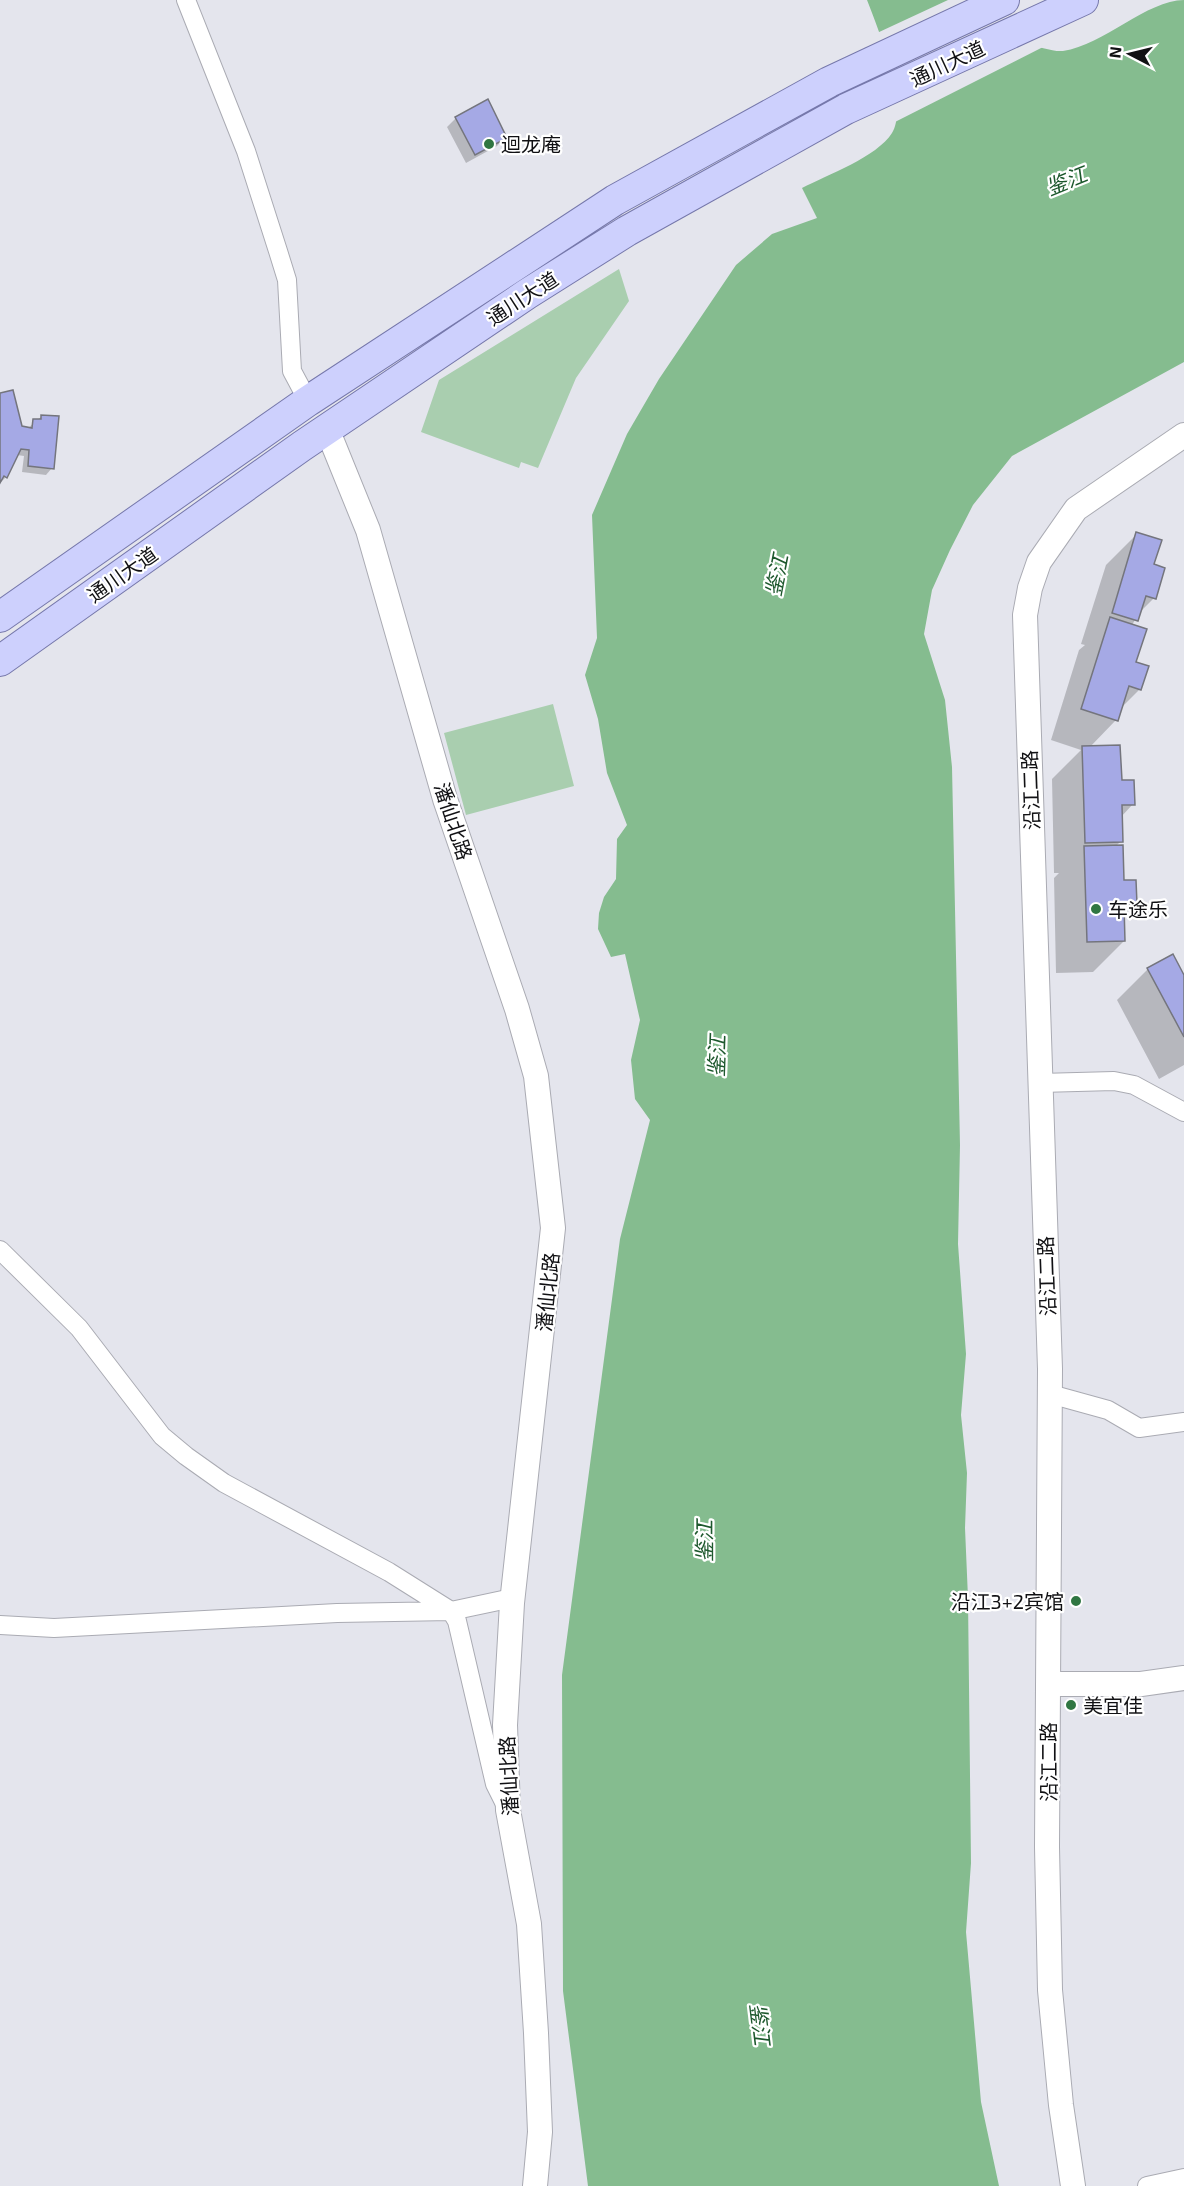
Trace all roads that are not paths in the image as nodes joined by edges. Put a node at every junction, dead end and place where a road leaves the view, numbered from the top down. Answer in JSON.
{"nodes":[{"id":1,"x":186,"y":0,"type":"edge"},
{"id":2,"x":1004,"y":0,"type":"edge"},
{"id":3,"x":1083,"y":0,"type":"edge"},
{"id":4,"x":308,"y":401,"type":"junction"},
{"id":5,"x":327,"y":429,"type":"junction"},
{"id":6,"x":1184,"y":435,"type":"edge"},
{"id":7,"x":0,"y":617,"type":"edge"},
{"id":8,"x":0,"y":661,"type":"edge"},
{"id":9,"x":1040,"y":1083,"type":"junction"},
{"id":10,"x":1184,"y":1112,"type":"edge"},
{"id":11,"x":0,"y":1250,"type":"edge"},
{"id":12,"x":1050,"y":1394,"type":"junction"},
{"id":13,"x":1184,"y":1422,"type":"edge"},
{"id":14,"x":512,"y":1598,"type":"junction"},
{"id":15,"x":451,"y":1611,"type":"junction"},
{"id":16,"x":0,"y":1625,"type":"edge"},
{"id":17,"x":1184,"y":1678,"type":"edge"},
{"id":18,"x":1048,"y":1684,"type":"junction"},
{"id":19,"x":508,"y":1810,"type":"junction"},
{"id":20,"x":1184,"y":2178,"type":"edge"},
{"id":21,"x":535,"y":2186,"type":"edge"},
{"id":22,"x":1073,"y":2186,"type":"edge"},
{"id":23,"x":1147,"y":2186,"type":"edge"}],
"edges":[{"from":1,"to":4,"type":"street"},
{"from":2,"to":4,"type":"main road","name":"通川大道"},
{"from":3,"to":5,"type":"main road","name":"通川大道"},
{"from":4,"to":7,"type":"main road","name":"通川大道"},
{"from":5,"to":8,"type":"main road","name":"通川大道"},
{"from":5,"to":14,"type":"street","name":"潘仙北路"},
{"from":6,"to":9,"type":"street","name":"沿江二路"},
{"from":9,"to":10,"type":"street"},
{"from":9,"to":12,"type":"street","name":"沿江二路"},
{"from":11,"to":15,"type":"street"},
{"from":12,"to":13,"type":"street"},
{"from":12,"to":18,"type":"street","name":"沿江二路"},
{"from":14,"to":15,"type":"street"},
{"from":14,"to":19,"type":"street","name":"潘仙北路"},
{"from":15,"to":16,"type":"street"},
{"from":15,"to":19,"type":"street"},
{"from":17,"to":18,"type":"street"},
{"from":18,"to":22,"type":"street","name":"沿江二路"},
{"from":19,"to":21,"type":"street","name":"潘仙北路"},
{"from":20,"to":23,"type":"street"}]}
